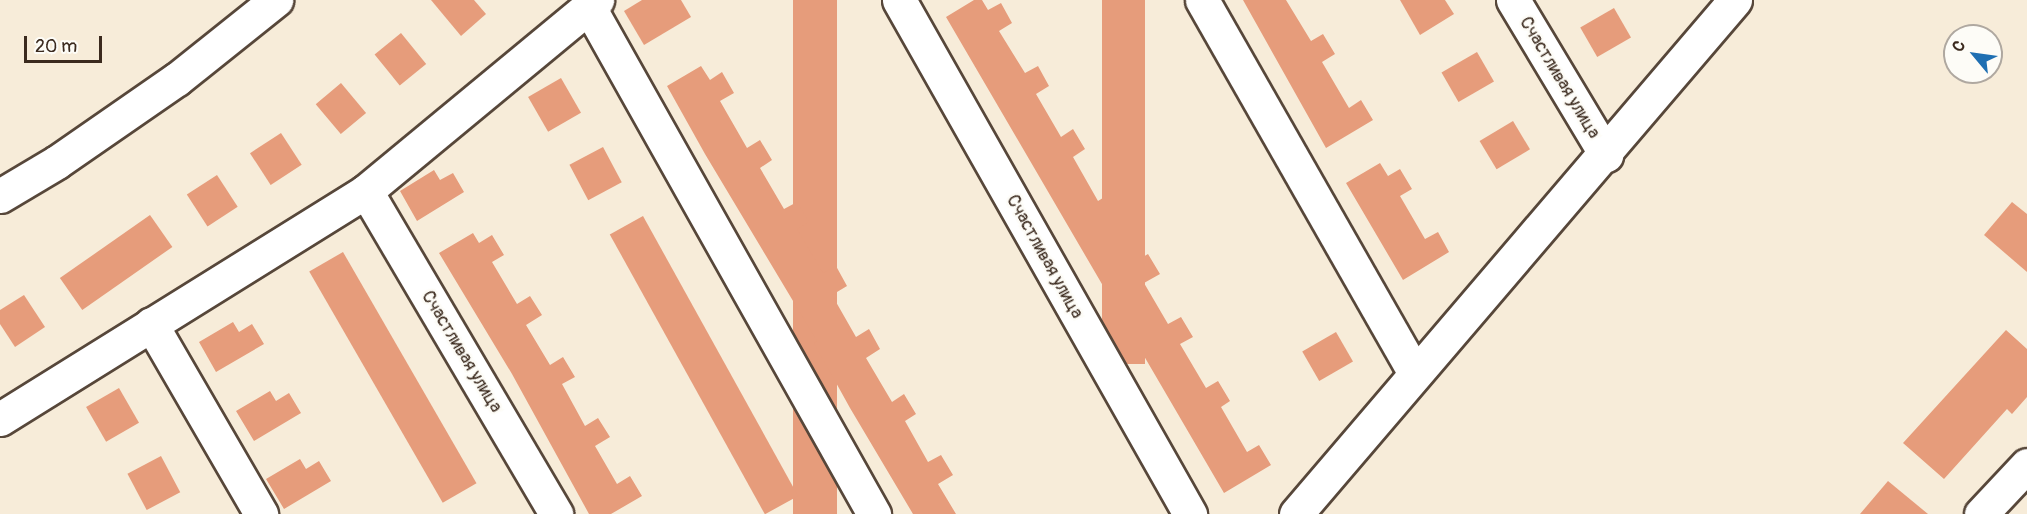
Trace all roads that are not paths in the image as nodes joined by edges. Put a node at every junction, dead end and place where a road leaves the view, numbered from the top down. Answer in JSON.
{"nodes":[{"id":1,"x":276,"y":0,"type":"edge"},
{"id":2,"x":899,"y":0,"type":"edge"},
{"id":3,"x":1202,"y":0,"type":"edge"},
{"id":4,"x":1513,"y":0,"type":"edge"},
{"id":5,"x":1735,"y":0,"type":"edge"},
{"id":6,"x":593,"y":3,"type":"edge"},
{"id":7,"x":1606,"y":155,"type":"junction"},
{"id":8,"x":366,"y":191,"type":"junction"},
{"id":9,"x":0,"y":196,"type":"edge"},
{"id":10,"x":151,"y":324,"type":"junction"},
{"id":11,"x":1414,"y":372,"type":"junction"},
{"id":12,"x":0,"y":418,"type":"edge"},
{"id":13,"x":2027,"y":465,"type":"edge"},
{"id":14,"x":261,"y":514,"type":"edge"},
{"id":15,"x":556,"y":514,"type":"edge"},
{"id":16,"x":874,"y":514,"type":"edge"},
{"id":17,"x":1190,"y":514,"type":"edge"},
{"id":18,"x":1296,"y":514,"type":"edge"},
{"id":19,"x":1981,"y":514,"type":"edge"}],
"edges":[{"from":1,"to":9,"type":"street"},
{"from":2,"to":17,"type":"street","name":"Счастливая улица"},
{"from":3,"to":11,"type":"street"},
{"from":4,"to":7,"type":"street","name":"Счастливая улица"},
{"from":5,"to":7,"type":"street"},
{"from":6,"to":8,"type":"street"},
{"from":6,"to":16,"type":"street"},
{"from":7,"to":11,"type":"street"},
{"from":8,"to":10,"type":"street"},
{"from":8,"to":15,"type":"street","name":"Счастливая улица"},
{"from":10,"to":12,"type":"street"},
{"from":10,"to":14,"type":"street"},
{"from":11,"to":18,"type":"street"},
{"from":13,"to":19,"type":"street"}]}
